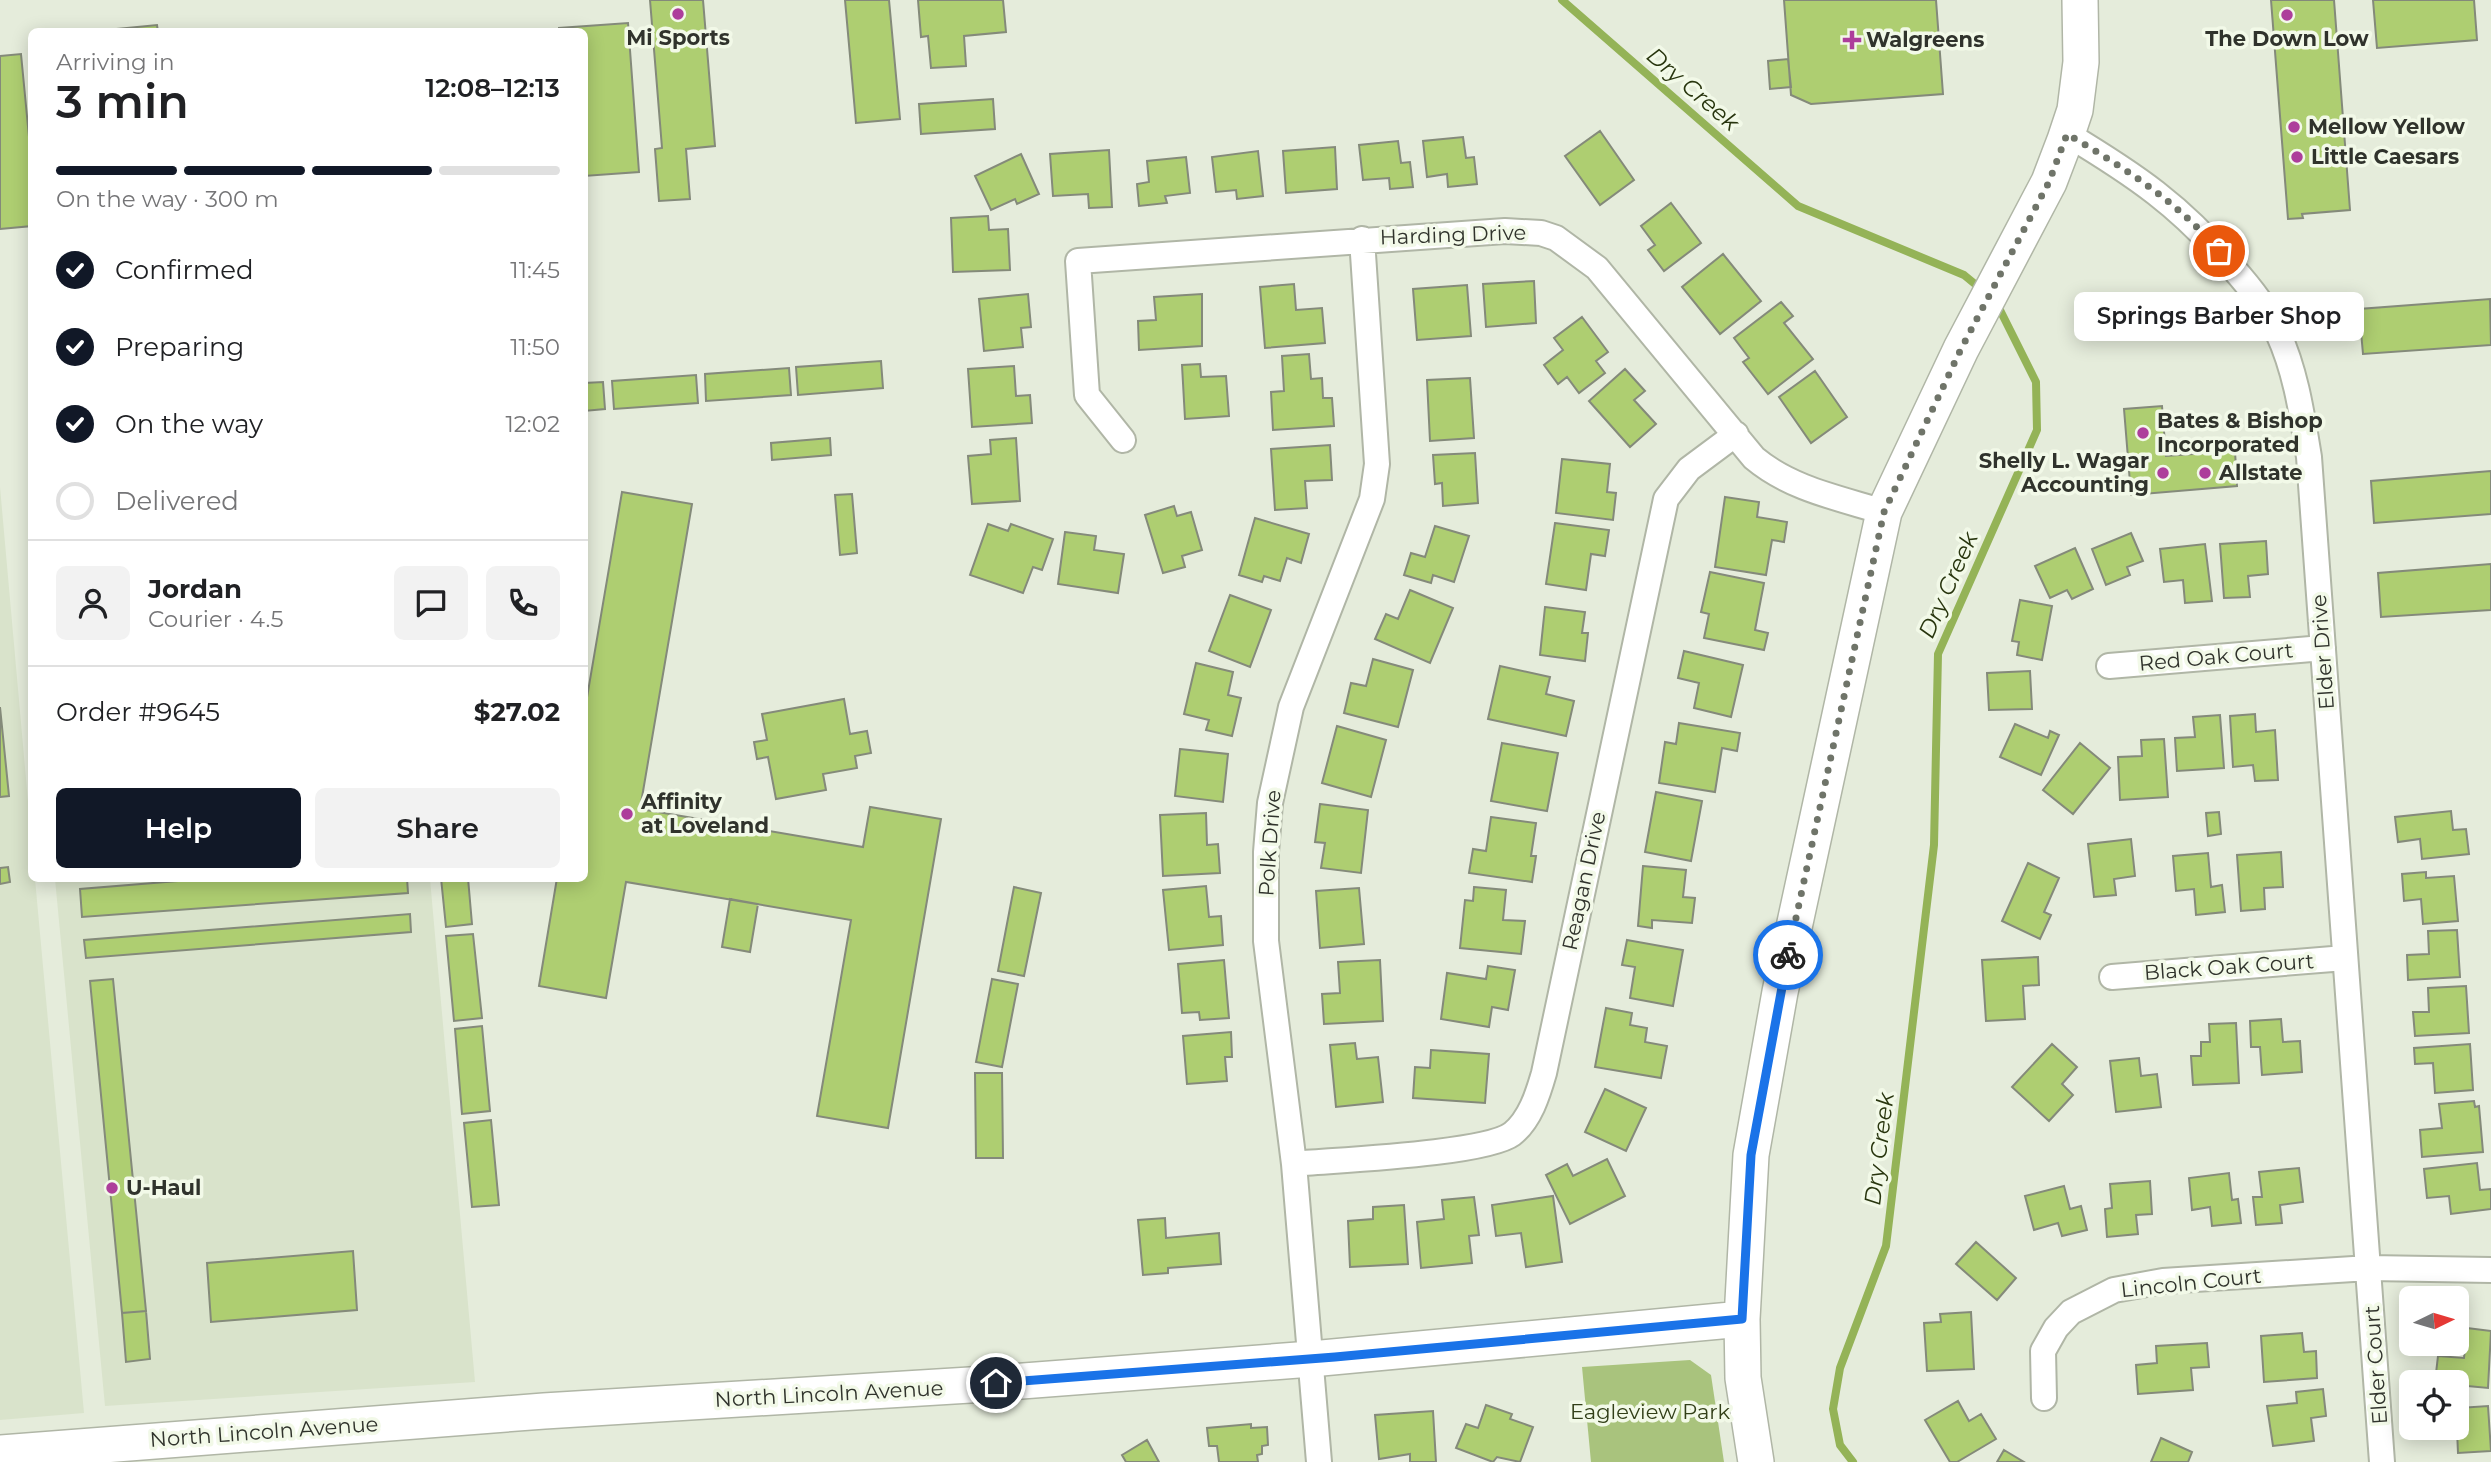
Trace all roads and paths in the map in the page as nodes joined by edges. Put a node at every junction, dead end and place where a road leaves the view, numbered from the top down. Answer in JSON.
{"nodes":[{"id":1,"x":2080,"y":0,"type":"edge"},
{"id":2,"x":2067,"y":134,"type":"junction"},
{"id":3,"x":1362,"y":239,"type":"junction"},
{"id":4,"x":1736,"y":434,"type":"junction"},
{"id":5,"x":1123,"y":440,"type":"dead end"},
{"id":6,"x":1884,"y":512,"type":"junction"},
{"id":7,"x":2323,"y":648,"type":"junction"},
{"id":8,"x":2109,"y":666,"type":"dead end"},
{"id":9,"x":2345,"y":958,"type":"junction"},
{"id":10,"x":2112,"y":976,"type":"dead end"},
{"id":11,"x":1294,"y":1164,"type":"junction"},
{"id":12,"x":2369,"y":1268,"type":"junction"},
{"id":13,"x":2491,"y":1270,"type":"edge"},
{"id":14,"x":1742,"y":1319,"type":"junction"},
{"id":15,"x":1311,"y":1359,"type":"junction"},
{"id":16,"x":2044,"y":1398,"type":"dead end"},
{"id":17,"x":0,"y":1453,"type":"edge"},
{"id":18,"x":97,"y":1454,"type":"edge"},
{"id":19,"x":1319,"y":1462,"type":"edge"},
{"id":20,"x":1756,"y":1462,"type":"edge"},
{"id":21,"x":2382,"y":1462,"type":"edge"}],
"edges":[{"from":1,"to":2,"type":"street"},
{"from":2,"to":6,"type":"street"},
{"from":2,"to":7,"type":"street","name":"Elder Drive"},
{"from":3,"to":4,"type":"street","name":"Harding Drive"},
{"from":3,"to":5,"type":"street","name":"Harding Drive"},
{"from":3,"to":11,"type":"street","name":"Polk Drive"},
{"from":4,"to":6,"type":"street","name":"Harding Drive"},
{"from":4,"to":11,"type":"street","name":"Reagan Drive"},
{"from":6,"to":14,"type":"street"},
{"from":7,"to":8,"type":"street","name":"Red Oak Court"},
{"from":7,"to":9,"type":"street","name":"Elder Drive"},
{"from":9,"to":10,"type":"street","name":"Black Oak Court"},
{"from":9,"to":12,"type":"street","name":"Elder Drive"},
{"from":11,"to":15,"type":"street","name":"Polk Drive"},
{"from":12,"to":13,"type":"street"},
{"from":12,"to":16,"type":"street","name":"Lincoln Court"},
{"from":12,"to":21,"type":"street","name":"Elder Court"},
{"from":14,"to":15,"type":"street","name":"North Lincoln Avenue"},
{"from":14,"to":20,"type":"street"},
{"from":15,"to":18,"type":"street","name":"North Lincoln Avenue"},
{"from":15,"to":19,"type":"street","name":"Polk Drive"},
{"from":17,"to":18,"type":"street","name":"North Lincoln Avenue"}]}
